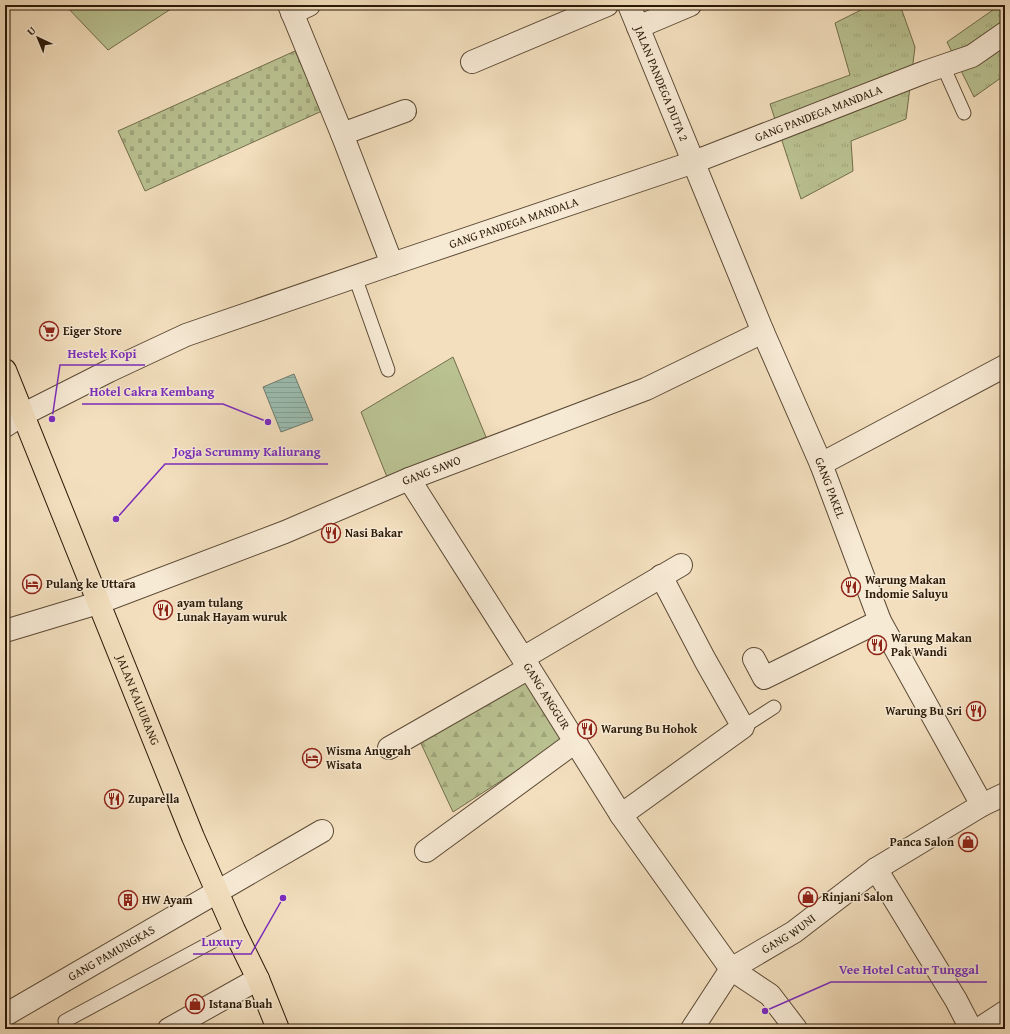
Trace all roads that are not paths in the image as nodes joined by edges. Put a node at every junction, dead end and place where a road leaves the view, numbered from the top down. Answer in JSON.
{"nodes":[{"id":1,"x":607,"y":5,"type":"edge"},
{"id":2,"x":629,"y":5,"type":"edge"},
{"id":3,"x":690,"y":5,"type":"edge"},
{"id":4,"x":297,"y":8,"type":"edge"},
{"id":5,"x":638,"y":27,"type":"junction"},
{"id":6,"x":1005,"y":33,"type":"edge"},
{"id":7,"x":472,"y":62,"type":"dead end"},
{"id":8,"x":943,"y":66,"type":"junction"},
{"id":9,"x":405,"y":111,"type":"dead end"},
{"id":10,"x":964,"y":113,"type":"dead end"},
{"id":11,"x":342,"y":134,"type":"junction"},
{"id":12,"x":694,"y":162,"type":"junction"},
{"id":13,"x":392,"y":264,"type":"junction"},
{"id":14,"x":355,"y":277,"type":"junction"},
{"id":15,"x":763,"y":332,"type":"junction"},
{"id":16,"x":1005,"y":366,"type":"edge"},
{"id":17,"x":5,"y":370,"type":"edge"},
{"id":18,"x":388,"y":370,"type":"dead end"},
{"id":19,"x":14,"y":420,"type":"edge"},
{"id":20,"x":821,"y":464,"type":"junction"},
{"id":21,"x":408,"y":479,"type":"junction"},
{"id":22,"x":681,"y":565,"type":"dead end"},
{"id":23,"x":661,"y":576,"type":"junction"},
{"id":24,"x":98,"y":603,"type":"junction"},
{"id":25,"x":880,"y":621,"type":"junction"},
{"id":26,"x":5,"y":631,"type":"edge"},
{"id":27,"x":754,"y":659,"type":"dead end"},
{"id":28,"x":526,"y":663,"type":"junction"},
{"id":29,"x":774,"y":707,"type":"dead end"},
{"id":30,"x":743,"y":727,"type":"junction"},
{"id":31,"x":575,"y":742,"type":"junction"},
{"id":32,"x":389,"y":748,"type":"dead end"},
{"id":33,"x":1005,"y":794,"type":"edge"},
{"id":34,"x":982,"y":804,"type":"junction"},
{"id":35,"x":621,"y":815,"type":"junction"},
{"id":36,"x":322,"y":831,"type":"dead end"},
{"id":37,"x":426,"y":851,"type":"dead end"},
{"id":38,"x":876,"y":869,"type":"junction"},
{"id":39,"x":217,"y":891,"type":"junction"},
{"id":40,"x":234,"y":930,"type":"junction"},
{"id":41,"x":731,"y":969,"type":"junction"},
{"id":42,"x":258,"y":979,"type":"junction"},
{"id":43,"x":1005,"y":1012,"type":"edge"},
{"id":44,"x":5,"y":1015,"type":"edge"},
{"id":45,"x":65,"y":1021,"type":"dead end"},
{"id":46,"x":169,"y":1029,"type":"edge"},
{"id":47,"x":278,"y":1029,"type":"edge"},
{"id":48,"x":692,"y":1029,"type":"edge"},
{"id":49,"x":796,"y":1029,"type":"edge"},
{"id":50,"x":971,"y":1029,"type":"edge"},
{"id":51,"x":979,"y":1029,"type":"edge"}],
"edges":[{"from":1,"to":7,"type":"street"},
{"from":2,"to":5,"type":"street","name":"JALAN PANDEGA DUTA 2"},
{"from":3,"to":5,"type":"street"},
{"from":4,"to":11,"type":"street"},
{"from":5,"to":12,"type":"street","name":"JALAN PANDEGA DUTA 2"},
{"from":6,"to":8,"type":"street","name":"GANG PANDEGA MANDALA"},
{"from":8,"to":10,"type":"lane"},
{"from":8,"to":12,"type":"street","name":"GANG PANDEGA MANDALA"},
{"from":9,"to":11,"type":"street"},
{"from":11,"to":13,"type":"street"},
{"from":12,"to":13,"type":"street","name":"GANG PANDEGA MANDALA"},
{"from":12,"to":15,"type":"street","name":"GANG PAKEL"},
{"from":13,"to":14,"type":"street","name":"GANG PANDEGA MANDALA"},
{"from":14,"to":18,"type":"lane"},
{"from":14,"to":19,"type":"street","name":"GANG PANDEGA MANDALA"},
{"from":15,"to":20,"type":"street","name":"GANG PAKEL"},
{"from":15,"to":21,"type":"street","name":"GANG SAWO"},
{"from":16,"to":20,"type":"street"},
{"from":17,"to":19,"type":"main road","name":"JALAN KALIURANG"},
{"from":19,"to":24,"type":"main road","name":"JALAN KALIURANG"},
{"from":20,"to":25,"type":"street","name":"GANG PAKEL"},
{"from":21,"to":24,"type":"street","name":"GANG SAWO"},
{"from":21,"to":28,"type":"street","name":"GANG ANGGUR"},
{"from":22,"to":23,"type":"street"},
{"from":23,"to":28,"type":"street"},
{"from":23,"to":30,"type":"street"},
{"from":24,"to":26,"type":"street","name":"GANG SAWO"},
{"from":24,"to":39,"type":"main road","name":"JALAN KALIURANG"},
{"from":25,"to":27,"type":"street"},
{"from":25,"to":34,"type":"street","name":"GANG PAKEL"},
{"from":28,"to":31,"type":"street","name":"GANG ANGGUR"},
{"from":28,"to":32,"type":"street"},
{"from":29,"to":30,"type":"lane"},
{"from":30,"to":35,"type":"street"},
{"from":31,"to":35,"type":"street","name":"GANG ANGGUR"},
{"from":31,"to":37,"type":"street"},
{"from":33,"to":34,"type":"street","name":"GANG WUNI"},
{"from":34,"to":38,"type":"street","name":"GANG WUNI"},
{"from":35,"to":41,"type":"street","name":"GANG ANGGUR"},
{"from":36,"to":39,"type":"street","name":"GANG PAMUNGKAS"},
{"from":38,"to":41,"type":"street","name":"GANG WUNI"},
{"from":38,"to":50,"type":"street"},
{"from":39,"to":40,"type":"main road","name":"JALAN KALIURANG"},
{"from":39,"to":44,"type":"street","name":"GANG PAMUNGKAS"},
{"from":40,"to":42,"type":"main road","name":"JALAN KALIURANG"},
{"from":40,"to":45,"type":"lane"},
{"from":41,"to":48,"type":"street","name":"GANG WUNI"},
{"from":41,"to":49,"type":"street"},
{"from":42,"to":46,"type":"street"},
{"from":42,"to":47,"type":"main road","name":"JALAN KALIURANG"},
{"from":43,"to":51,"type":"street"}]}
